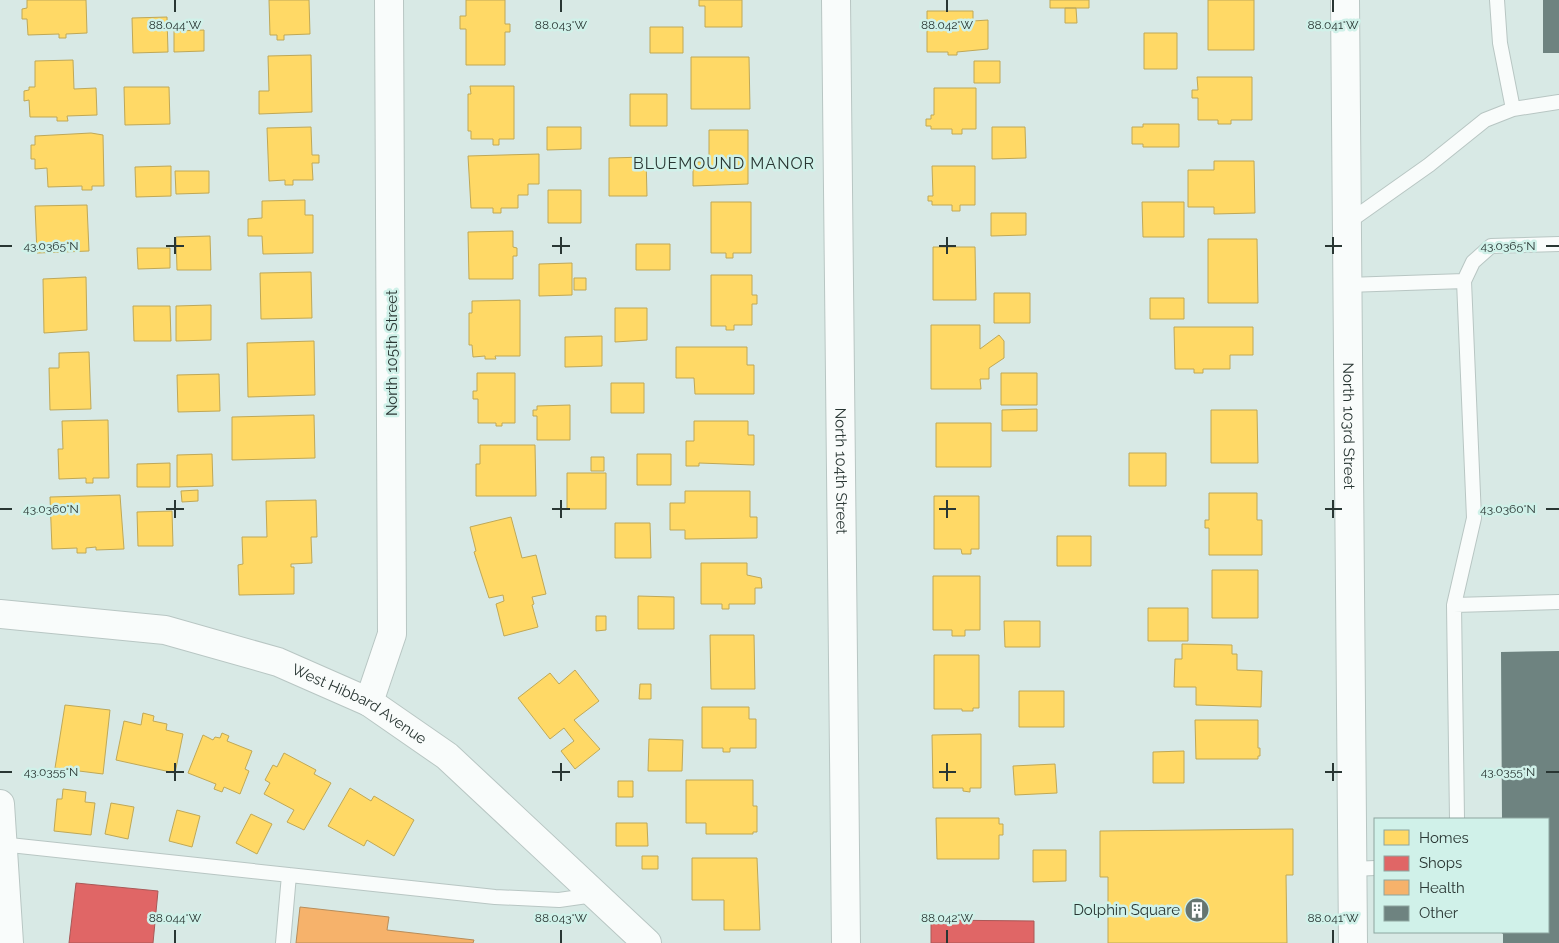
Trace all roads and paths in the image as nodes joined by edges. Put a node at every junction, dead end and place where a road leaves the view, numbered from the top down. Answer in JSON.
{"nodes":[{"id":1,"x":390,"y":0,"type":"edge"},
{"id":2,"x":836,"y":0,"type":"edge"},
{"id":3,"x":1345,"y":0,"type":"edge"},
{"id":4,"x":1497,"y":0,"type":"edge"},
{"id":5,"x":1559,"y":102,"type":"edge"},
{"id":6,"x":1513,"y":109,"type":"junction"},
{"id":7,"x":1347,"y":222,"type":"junction"},
{"id":8,"x":1559,"y":244,"type":"edge"},
{"id":9,"x":1464,"y":281,"type":"junction"},
{"id":10,"x":1347,"y":285,"type":"junction"},
{"id":11,"x":1559,"y":602,"type":"edge"},
{"id":12,"x":1454,"y":605,"type":"junction"},
{"id":13,"x":0,"y":614,"type":"edge"},
{"id":14,"x":369,"y":702,"type":"junction"},
{"id":15,"x":0,"y":804,"type":"edge"},
{"id":16,"x":1457,"y":818,"type":"edge"},
{"id":17,"x":1,"y":844,"type":"edge"},
{"id":18,"x":1364,"y":869,"type":"edge"},
{"id":19,"x":289,"y":875,"type":"junction"},
{"id":20,"x":594,"y":895,"type":"junction"},
{"id":21,"x":9,"y":943,"type":"edge"},
{"id":22,"x":282,"y":943,"type":"edge"},
{"id":23,"x":647,"y":943,"type":"edge"},
{"id":24,"x":846,"y":943,"type":"edge"},
{"id":25,"x":1352,"y":943,"type":"edge"}],
"edges":[{"from":1,"to":14,"type":"street","name":"North 105th Street"},
{"from":2,"to":24,"type":"street","name":"North 104th Street"},
{"from":3,"to":7,"type":"street","name":"North 103rd Street"},
{"from":4,"to":6,"type":"lane"},
{"from":5,"to":6,"type":"lane"},
{"from":6,"to":7,"type":"lane"},
{"from":7,"to":10,"type":"street","name":"North 103rd Street"},
{"from":8,"to":9,"type":"lane"},
{"from":9,"to":10,"type":"lane"},
{"from":9,"to":12,"type":"lane"},
{"from":10,"to":18,"type":"street","name":"North 103rd Street"},
{"from":11,"to":12,"type":"lane"},
{"from":12,"to":16,"type":"lane"},
{"from":13,"to":14,"type":"street","name":"West Hibbard Avenue"},
{"from":14,"to":20,"type":"street","name":"West Hibbard Avenue"},
{"from":15,"to":17,"type":"street"},
{"from":17,"to":19,"type":"lane"},
{"from":17,"to":21,"type":"street"},
{"from":18,"to":25,"type":"street","name":"North 103rd Street"},
{"from":19,"to":20,"type":"lane"},
{"from":19,"to":22,"type":"lane"},
{"from":20,"to":23,"type":"street","name":"West Hibbard Avenue"}]}
